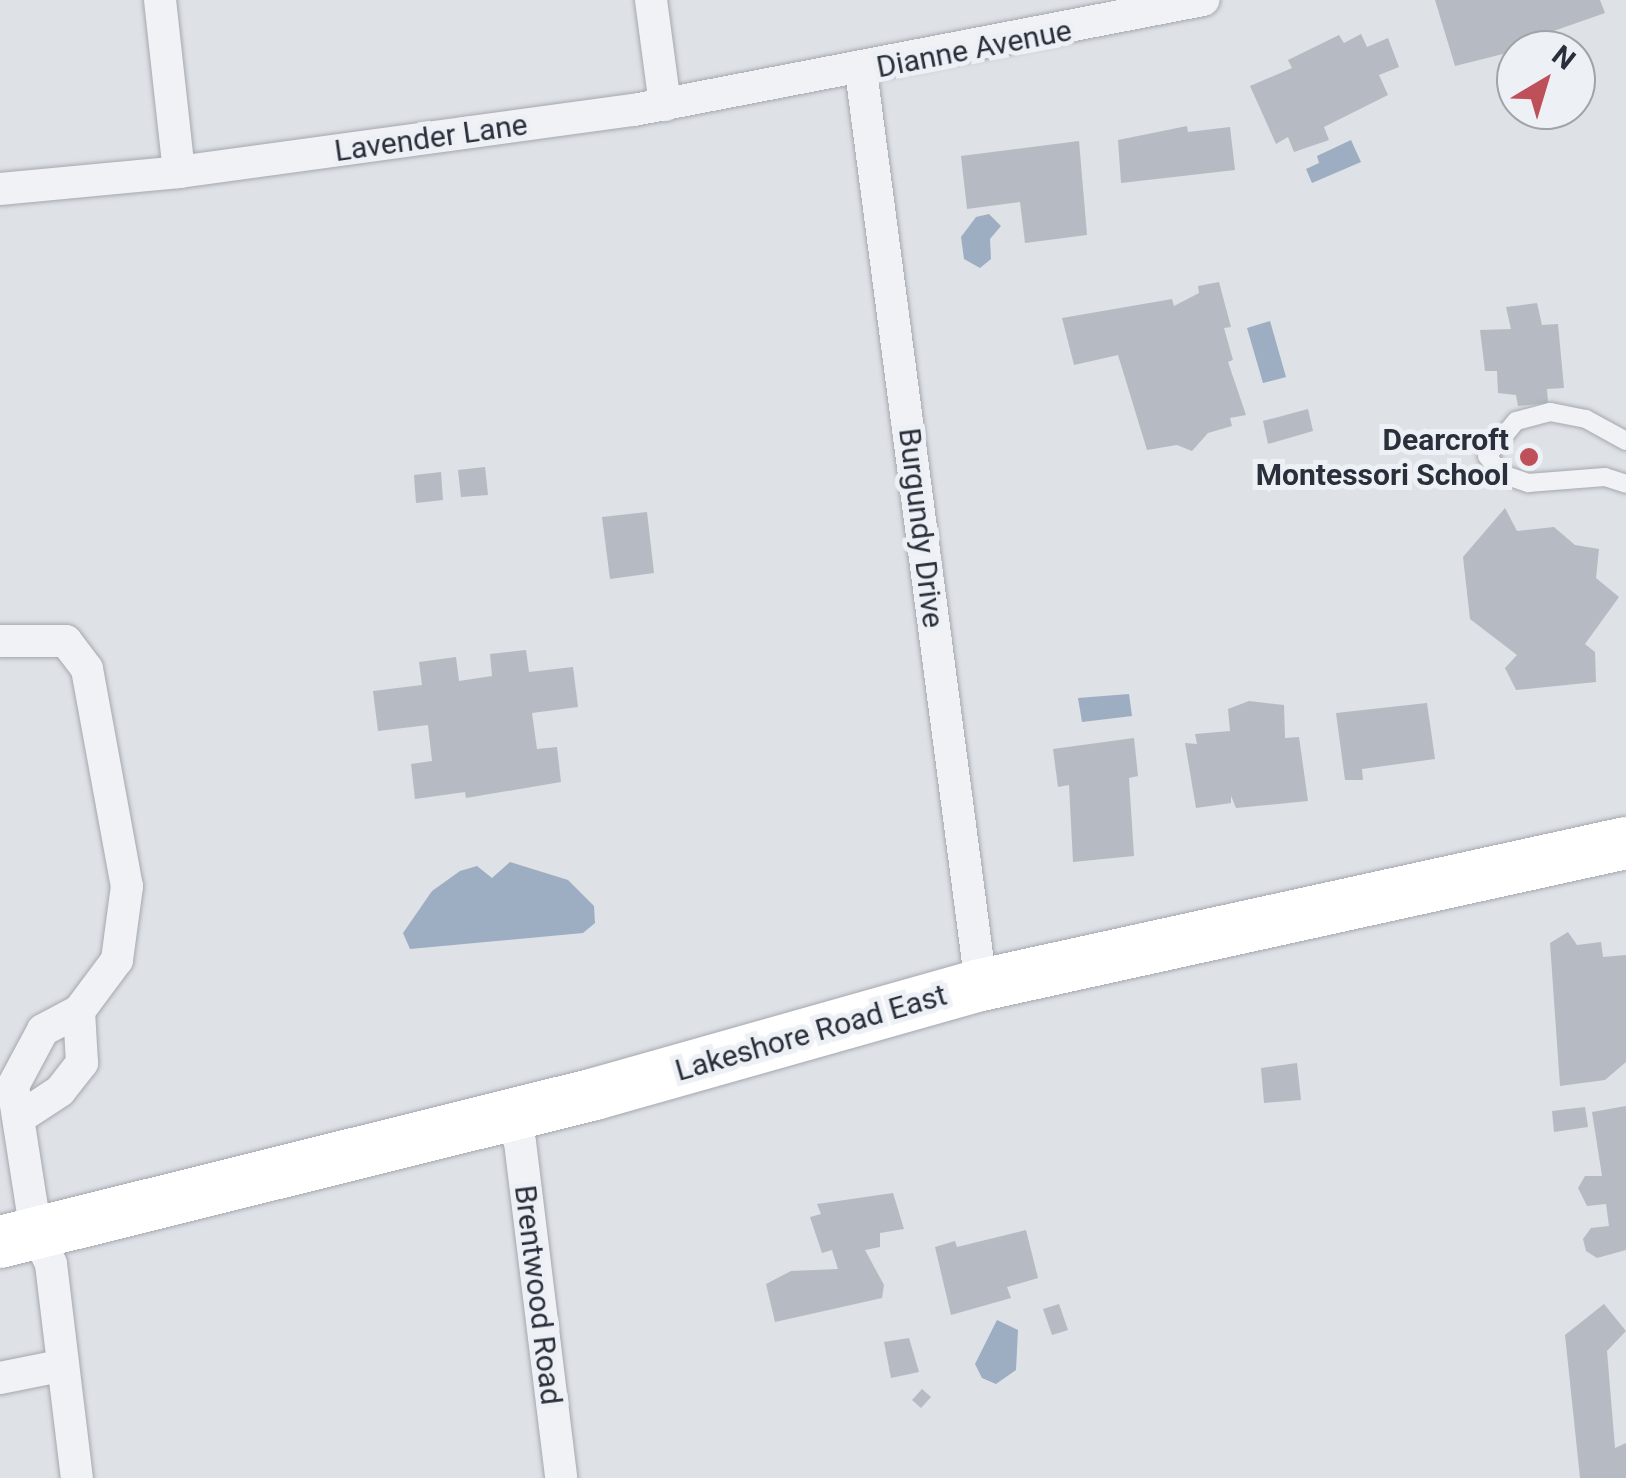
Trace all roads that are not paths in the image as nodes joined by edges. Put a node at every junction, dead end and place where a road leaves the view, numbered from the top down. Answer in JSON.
{"nodes":[{"id":1,"x":160,"y":0,"type":"edge"},
{"id":2,"x":651,"y":0,"type":"edge"},
{"id":3,"x":1196,"y":2,"type":"edge"},
{"id":4,"x":861,"y":71,"type":"junction"},
{"id":5,"x":665,"y":105,"type":"junction"},
{"id":6,"x":179,"y":172,"type":"junction"},
{"id":7,"x":0,"y":190,"type":"edge"},
{"id":8,"x":1626,"y":442,"type":"edge"},
{"id":9,"x":1626,"y":484,"type":"edge"},
{"id":10,"x":0,"y":641,"type":"edge"},
{"id":11,"x":1626,"y":843,"type":"edge"},
{"id":12,"x":981,"y":985,"type":"junction"},
{"id":13,"x":79,"y":1010,"type":"junction"},
{"id":14,"x":508,"y":1114,"type":"junction"},
{"id":15,"x":19,"y":1118,"type":"junction"},
{"id":16,"x":18,"y":1238,"type":"edge"},
{"id":17,"x":60,"y":1366,"type":"junction"},
{"id":18,"x":0,"y":1378,"type":"edge"},
{"id":19,"x":77,"y":1478,"type":"edge"},
{"id":20,"x":562,"y":1478,"type":"edge"}],
"edges":[{"from":1,"to":6,"type":"street"},
{"from":2,"to":5,"type":"street"},
{"from":3,"to":4,"type":"street","name":"Dianne Avenue"},
{"from":4,"to":5,"type":"street","name":"Lavender Lane"},
{"from":4,"to":12,"type":"street","name":"Burgundy Drive"},
{"from":5,"to":6,"type":"street","name":"Lavender Lane"},
{"from":6,"to":7,"type":"street","name":"Lavender Lane"},
{"from":8,"to":9,"type":"lane"},
{"from":10,"to":13,"type":"street"},
{"from":11,"to":12,"type":"main road","name":"Lakeshore Road East"},
{"from":12,"to":14,"type":"main road","name":"Lakeshore Road East"},
{"from":13,"to":15,"type":"street"},
{"from":13,"to":15,"type":"street"},
{"from":14,"to":16,"type":"main road","name":"Lakeshore Road East"},
{"from":14,"to":20,"type":"street","name":"Brentwood Road"},
{"from":15,"to":16,"type":"street"},
{"from":16,"to":17,"type":"street"},
{"from":17,"to":18,"type":"street"},
{"from":17,"to":19,"type":"street"}]}
